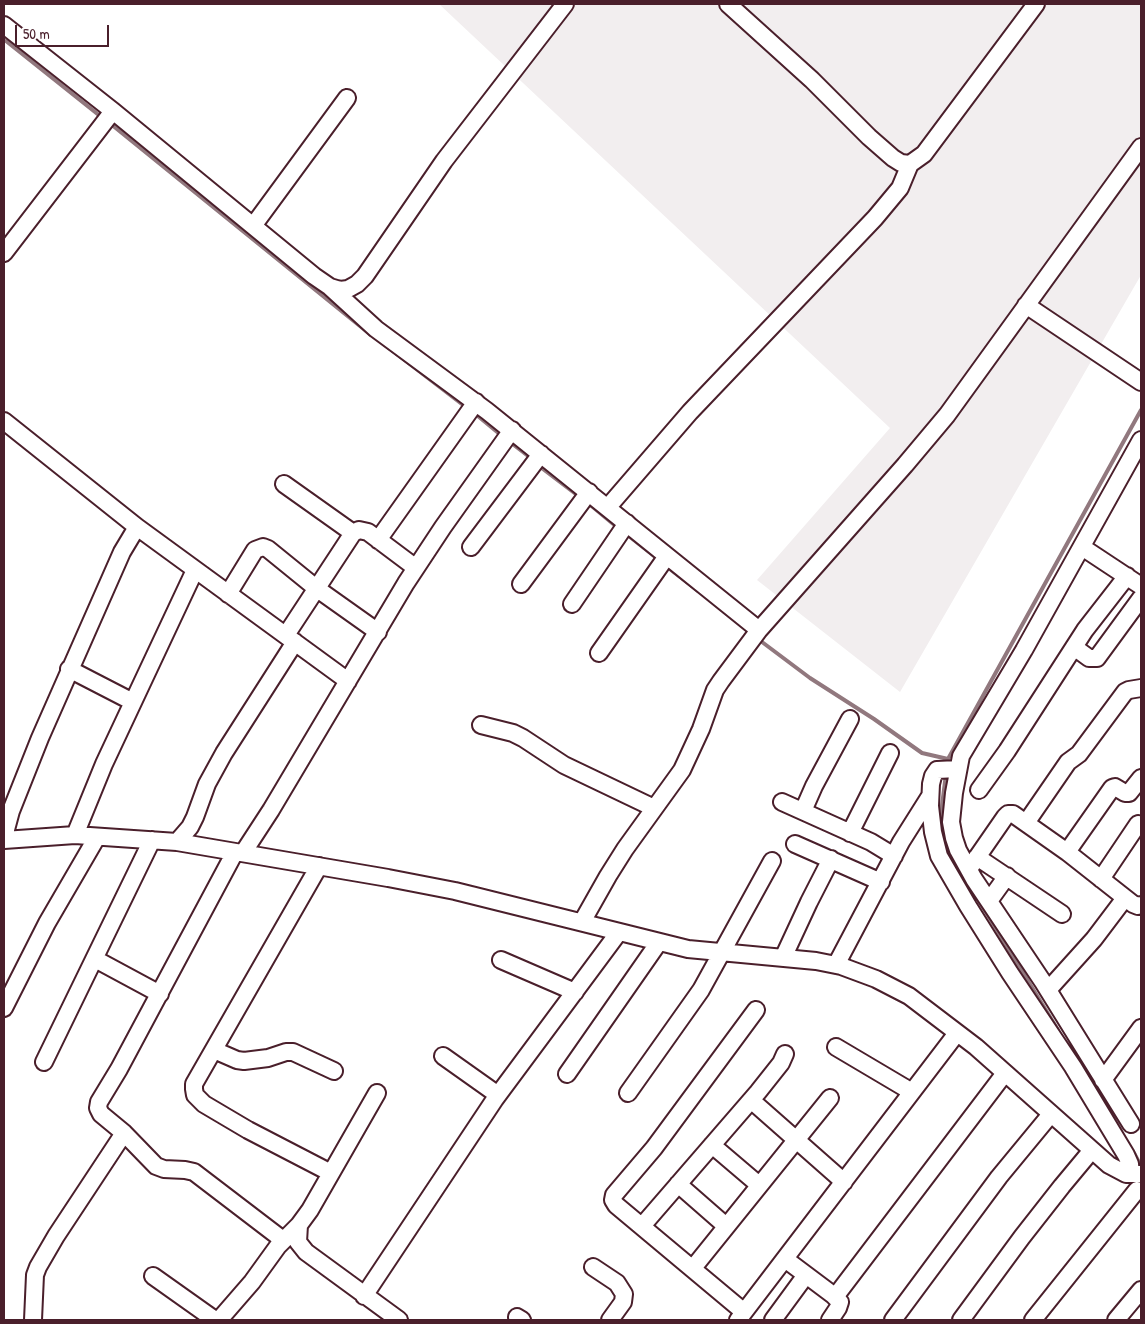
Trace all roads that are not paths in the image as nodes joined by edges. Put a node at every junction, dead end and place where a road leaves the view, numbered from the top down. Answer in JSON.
{"nodes":[{"id":1,"x":565,"y":4,"type":"edge"},
{"id":2,"x":1036,"y":4,"type":"edge"},
{"id":3,"x":734,"y":6,"type":"edge"},
{"id":4,"x":5,"y":29,"type":"edge"},
{"id":5,"x":347,"y":98,"type":"dead end"},
{"id":6,"x":112,"y":111,"type":"junction"},
{"id":7,"x":1141,"y":147,"type":"edge"},
{"id":8,"x":910,"y":164,"type":"junction"},
{"id":9,"x":253,"y":226,"type":"junction"},
{"id":10,"x":4,"y":253,"type":"edge"},
{"id":11,"x":330,"y":287,"type":"junction"},
{"id":12,"x":1026,"y":305,"type":"junction"},
{"id":13,"x":1141,"y":382,"type":"edge"},
{"id":14,"x":476,"y":402,"type":"junction"},
{"id":15,"x":4,"y":421,"type":"edge"},
{"id":16,"x":512,"y":430,"type":"junction"},
{"id":17,"x":1141,"y":440,"type":"edge"},
{"id":18,"x":541,"y":454,"type":"junction"},
{"id":19,"x":284,"y":484,"type":"dead end"},
{"id":20,"x":589,"y":492,"type":"junction"},
{"id":21,"x":608,"y":507,"type":"junction"},
{"id":22,"x":627,"y":523,"type":"junction"},
{"id":23,"x":136,"y":527,"type":"junction"},
{"id":24,"x":353,"y":533,"type":"junction"},
{"id":25,"x":378,"y":540,"type":"junction"},
{"id":26,"x":471,"y":547,"type":"dead end"},
{"id":27,"x":1082,"y":547,"type":"junction"},
{"id":28,"x":667,"y":556,"type":"junction"},
{"id":29,"x":416,"y":568,"type":"junction"},
{"id":30,"x":194,"y":570,"type":"junction"},
{"id":31,"x":1127,"y":576,"type":"junction"},
{"id":32,"x":522,"y":584,"type":"dead end"},
{"id":33,"x":1141,"y":586,"type":"edge"},
{"id":34,"x":316,"y":588,"type":"junction"},
{"id":35,"x":228,"y":594,"type":"junction"},
{"id":36,"x":1141,"y":598,"type":"edge"},
{"id":37,"x":572,"y":604,"type":"dead end"},
{"id":38,"x":759,"y":630,"type":"junction"},
{"id":39,"x":378,"y":632,"type":"junction"},
{"id":40,"x":291,"y":638,"type":"junction"},
{"id":41,"x":1074,"y":648,"type":"junction"},
{"id":42,"x":599,"y":653,"type":"dead end"},
{"id":43,"x":69,"y":669,"type":"junction"},
{"id":44,"x":348,"y":681,"type":"junction"},
{"id":45,"x":1141,"y":688,"type":"edge"},
{"id":46,"x":133,"y":702,"type":"junction"},
{"id":47,"x":850,"y":718,"type":"dead end"},
{"id":48,"x":481,"y":725,"type":"dead end"},
{"id":49,"x":890,"y":753,"type":"dead end"},
{"id":50,"x":950,"y":769,"type":"junction"},
{"id":51,"x":1141,"y":778,"type":"edge"},
{"id":52,"x":979,"y":790,"type":"dead end"},
{"id":53,"x":930,"y":796,"type":"junction"},
{"id":54,"x":782,"y":802,"type":"dead end"},
{"id":55,"x":654,"y":808,"type":"junction"},
{"id":56,"x":802,"y":811,"type":"junction"},
{"id":57,"x":1026,"y":823,"type":"junction"},
{"id":58,"x":1138,"y":824,"type":"dead end"},
{"id":59,"x":850,"y":833,"type":"junction"},
{"id":60,"x":75,"y":836,"type":"junction"},
{"id":61,"x":97,"y":837,"type":"junction"},
{"id":62,"x":4,"y":839,"type":"edge"},
{"id":63,"x":152,"y":840,"type":"junction"},
{"id":64,"x":177,"y":842,"type":"junction"},
{"id":65,"x":795,"y":844,"type":"dead end"},
{"id":66,"x":1067,"y":852,"type":"junction"},
{"id":67,"x":239,"y":853,"type":"junction"},
{"id":68,"x":894,"y":856,"type":"junction"},
{"id":69,"x":831,"y":860,"type":"junction"},
{"id":70,"x":772,"y":861,"type":"dead end"},
{"id":71,"x":973,"y":863,"type":"junction"},
{"id":72,"x":319,"y":866,"type":"junction"},
{"id":73,"x":1007,"y":876,"type":"junction"},
{"id":74,"x":1101,"y":879,"type":"junction"},
{"id":75,"x":880,"y":882,"type":"junction"},
{"id":76,"x":1125,"y":898,"type":"junction"},
{"id":77,"x":989,"y":900,"type":"junction"},
{"id":78,"x":1141,"y":905,"type":"edge"},
{"id":79,"x":1062,"y":914,"type":"dead end"},
{"id":80,"x":582,"y":922,"type":"junction"},
{"id":81,"x":619,"y":932,"type":"junction"},
{"id":82,"x":659,"y":942,"type":"junction"},
{"id":83,"x":723,"y":953,"type":"junction"},
{"id":84,"x":783,"y":958,"type":"junction"},
{"id":85,"x":95,"y":959,"type":"junction"},
{"id":86,"x":501,"y":960,"type":"dead end"},
{"id":87,"x":836,"y":965,"type":"junction"},
{"id":88,"x":1048,"y":990,"type":"junction"},
{"id":89,"x":575,"y":992,"type":"junction"},
{"id":90,"x":160,"y":994,"type":"junction"},
{"id":91,"x":4,"y":1008,"type":"edge"},
{"id":92,"x":756,"y":1010,"type":"dead end"},
{"id":93,"x":1141,"y":1028,"type":"edge"},
{"id":94,"x":957,"y":1033,"type":"junction"},
{"id":95,"x":836,"y":1047,"type":"dead end"},
{"id":96,"x":214,"y":1050,"type":"junction"},
{"id":97,"x":785,"y":1054,"type":"dead end"},
{"id":98,"x":443,"y":1056,"type":"dead end"},
{"id":99,"x":44,"y":1062,"type":"dead end"},
{"id":100,"x":334,"y":1071,"type":"dead end"},
{"id":101,"x":1005,"y":1073,"type":"junction"},
{"id":102,"x":567,"y":1074,"type":"dead end"},
{"id":103,"x":1103,"y":1080,"type":"junction"},
{"id":104,"x":912,"y":1092,"type":"junction"},
{"id":105,"x":377,"y":1093,"type":"dead end"},
{"id":106,"x":628,"y":1093,"type":"dead end"},
{"id":107,"x":498,"y":1095,"type":"junction"},
{"id":108,"x":830,"y":1098,"type":"dead end"},
{"id":109,"x":751,"y":1100,"type":"junction"},
{"id":110,"x":1051,"y":1114,"type":"junction"},
{"id":111,"x":1132,"y":1124,"type":"dead end"},
{"id":112,"x":124,"y":1133,"type":"junction"},
{"id":113,"x":796,"y":1140,"type":"junction"},
{"id":114,"x":712,"y":1145,"type":"junction"},
{"id":115,"x":1092,"y":1150,"type":"junction"},
{"id":116,"x":331,"y":1173,"type":"junction"},
{"id":117,"x":1135,"y":1180,"type":"edge"},
{"id":118,"x":844,"y":1182,"type":"junction"},
{"id":119,"x":678,"y":1184,"type":"junction"},
{"id":120,"x":760,"y":1185,"type":"junction"},
{"id":121,"x":299,"y":1225,"type":"junction"},
{"id":122,"x":642,"y":1226,"type":"junction"},
{"id":123,"x":726,"y":1226,"type":"junction"},
{"id":124,"x":283,"y":1240,"type":"junction"},
{"id":125,"x":785,"y":1259,"type":"junction"},
{"id":126,"x":593,"y":1267,"type":"dead end"},
{"id":127,"x":693,"y":1268,"type":"junction"},
{"id":128,"x":806,"y":1275,"type":"junction"},
{"id":129,"x":153,"y":1276,"type":"dead end"},
{"id":130,"x":1141,"y":1290,"type":"edge"},
{"id":131,"x":364,"y":1296,"type":"junction"},
{"id":132,"x":835,"y":1297,"type":"junction"},
{"id":133,"x":741,"y":1316,"type":"edge"},
{"id":134,"x":33,"y":1320,"type":"edge"},
{"id":135,"x":215,"y":1320,"type":"edge"},
{"id":136,"x":219,"y":1320,"type":"edge"},
{"id":137,"x":398,"y":1320,"type":"edge"},
{"id":138,"x":610,"y":1320,"type":"edge"},
{"id":139,"x":773,"y":1320,"type":"edge"},
{"id":140,"x":830,"y":1320,"type":"edge"},
{"id":141,"x":893,"y":1320,"type":"edge"},
{"id":142,"x":961,"y":1320,"type":"edge"},
{"id":143,"x":1033,"y":1320,"type":"edge"},
{"id":144,"x":1116,"y":1320,"type":"edge"}],
"edges":[{"from":1,"to":11,"type":"street"},
{"from":2,"to":8,"type":"street"},
{"from":3,"to":8,"type":"street"},
{"from":4,"to":6,"type":"street"},
{"from":5,"to":9,"type":"street"},
{"from":6,"to":9,"type":"street"},
{"from":6,"to":10,"type":"street"},
{"from":7,"to":12,"type":"street"},
{"from":8,"to":21,"type":"street"},
{"from":9,"to":11,"type":"street"},
{"from":11,"to":14,"type":"street"},
{"from":12,"to":13,"type":"street"},
{"from":12,"to":38,"type":"street"},
{"from":14,"to":16,"type":"street"},
{"from":14,"to":25,"type":"street"},
{"from":15,"to":23,"type":"street"},
{"from":16,"to":18,"type":"street"},
{"from":16,"to":29,"type":"street"},
{"from":17,"to":27,"type":"street"},
{"from":18,"to":20,"type":"street"},
{"from":18,"to":26,"type":"street"},
{"from":19,"to":24,"type":"street"},
{"from":20,"to":21,"type":"street"},
{"from":20,"to":32,"type":"street"},
{"from":21,"to":22,"type":"street"},
{"from":22,"to":28,"type":"street"},
{"from":22,"to":37,"type":"street"},
{"from":23,"to":30,"type":"street"},
{"from":23,"to":43,"type":"street"},
{"from":24,"to":25,"type":"street"},
{"from":24,"to":34,"type":"street"},
{"from":25,"to":29,"type":"street"},
{"from":27,"to":31,"type":"street"},
{"from":27,"to":50,"type":"street"},
{"from":28,"to":38,"type":"street"},
{"from":28,"to":42,"type":"street"},
{"from":29,"to":39,"type":"street"},
{"from":30,"to":35,"type":"street"},
{"from":30,"to":46,"type":"street"},
{"from":31,"to":33,"type":"street"},
{"from":31,"to":41,"type":"street"},
{"from":34,"to":35,"type":"street"},
{"from":34,"to":39,"type":"street"},
{"from":34,"to":40,"type":"street"},
{"from":35,"to":40,"type":"street"},
{"from":36,"to":41,"type":"street"},
{"from":38,"to":55,"type":"street"},
{"from":39,"to":44,"type":"street"},
{"from":40,"to":44,"type":"street"},
{"from":40,"to":64,"type":"street"},
{"from":41,"to":52,"type":"street"},
{"from":43,"to":46,"type":"street"},
{"from":43,"to":62,"type":"street"},
{"from":44,"to":67,"type":"street"},
{"from":45,"to":57,"type":"street"},
{"from":46,"to":60,"type":"street"},
{"from":47,"to":56,"type":"street"},
{"from":48,"to":55,"type":"street"},
{"from":49,"to":59,"type":"street"},
{"from":50,"to":53,"type":"street"},
{"from":50,"to":71,"type":"street"},
{"from":51,"to":66,"type":"street"},
{"from":53,"to":68,"type":"street"},
{"from":53,"to":117,"type":"street"},
{"from":54,"to":56,"type":"street"},
{"from":55,"to":80,"type":"street"},
{"from":56,"to":59,"type":"street"},
{"from":57,"to":66,"type":"street"},
{"from":57,"to":71,"type":"street"},
{"from":58,"to":74,"type":"street"},
{"from":59,"to":68,"type":"street"},
{"from":60,"to":61,"type":"street"},
{"from":60,"to":62,"type":"street"},
{"from":61,"to":63,"type":"street"},
{"from":61,"to":91,"type":"street"},
{"from":63,"to":64,"type":"street"},
{"from":63,"to":85,"type":"street"},
{"from":64,"to":67,"type":"street"},
{"from":65,"to":69,"type":"street"},
{"from":66,"to":74,"type":"street"},
{"from":67,"to":72,"type":"street"},
{"from":67,"to":90,"type":"street"},
{"from":68,"to":75,"type":"street"},
{"from":69,"to":75,"type":"street"},
{"from":69,"to":84,"type":"street"},
{"from":70,"to":83,"type":"street"},
{"from":71,"to":73,"type":"street"},
{"from":71,"to":77,"type":"street"},
{"from":72,"to":80,"type":"street"},
{"from":72,"to":96,"type":"street"},
{"from":73,"to":77,"type":"street"},
{"from":73,"to":79,"type":"street"},
{"from":74,"to":76,"type":"street"},
{"from":75,"to":87,"type":"street"},
{"from":76,"to":78,"type":"street"},
{"from":76,"to":88,"type":"street"},
{"from":77,"to":88,"type":"street"},
{"from":80,"to":81,"type":"street"},
{"from":81,"to":82,"type":"street"},
{"from":81,"to":89,"type":"street"},
{"from":82,"to":83,"type":"street"},
{"from":82,"to":102,"type":"street"},
{"from":83,"to":84,"type":"street"},
{"from":83,"to":106,"type":"street"},
{"from":84,"to":87,"type":"street"},
{"from":85,"to":90,"type":"street"},
{"from":85,"to":99,"type":"street"},
{"from":86,"to":89,"type":"street"},
{"from":87,"to":94,"type":"street"},
{"from":88,"to":103,"type":"street"},
{"from":89,"to":107,"type":"street"},
{"from":90,"to":112,"type":"street"},
{"from":92,"to":122,"type":"street"},
{"from":93,"to":103,"type":"street"},
{"from":94,"to":101,"type":"street"},
{"from":94,"to":104,"type":"street"},
{"from":95,"to":104,"type":"street"},
{"from":96,"to":100,"type":"street"},
{"from":96,"to":116,"type":"street"},
{"from":97,"to":109,"type":"street"},
{"from":98,"to":107,"type":"street"},
{"from":101,"to":110,"type":"street"},
{"from":101,"to":132,"type":"street"},
{"from":103,"to":111,"type":"street"},
{"from":104,"to":118,"type":"street"},
{"from":105,"to":116,"type":"street"},
{"from":107,"to":131,"type":"street"},
{"from":108,"to":113,"type":"street"},
{"from":109,"to":113,"type":"street"},
{"from":109,"to":114,"type":"street"},
{"from":110,"to":115,"type":"street"},
{"from":110,"to":141,"type":"street"},
{"from":112,"to":124,"type":"street"},
{"from":112,"to":134,"type":"street"},
{"from":113,"to":118,"type":"street"},
{"from":113,"to":120,"type":"street"},
{"from":114,"to":119,"type":"street"},
{"from":114,"to":120,"type":"street"},
{"from":115,"to":117,"type":"street"},
{"from":115,"to":142,"type":"street"},
{"from":116,"to":121,"type":"street"},
{"from":117,"to":143,"type":"street"},
{"from":118,"to":125,"type":"street"},
{"from":119,"to":122,"type":"street"},
{"from":119,"to":123,"type":"street"},
{"from":120,"to":123,"type":"street"},
{"from":121,"to":124,"type":"street"},
{"from":121,"to":131,"type":"street"},
{"from":122,"to":127,"type":"street"},
{"from":123,"to":127,"type":"street"},
{"from":124,"to":136,"type":"street"},
{"from":125,"to":128,"type":"street"},
{"from":125,"to":133,"type":"street"},
{"from":126,"to":138,"type":"street"},
{"from":127,"to":133,"type":"street"},
{"from":128,"to":132,"type":"street"},
{"from":128,"to":139,"type":"street"},
{"from":129,"to":135,"type":"street"},
{"from":130,"to":144,"type":"street"},
{"from":131,"to":137,"type":"street"},
{"from":132,"to":140,"type":"street"}]}
